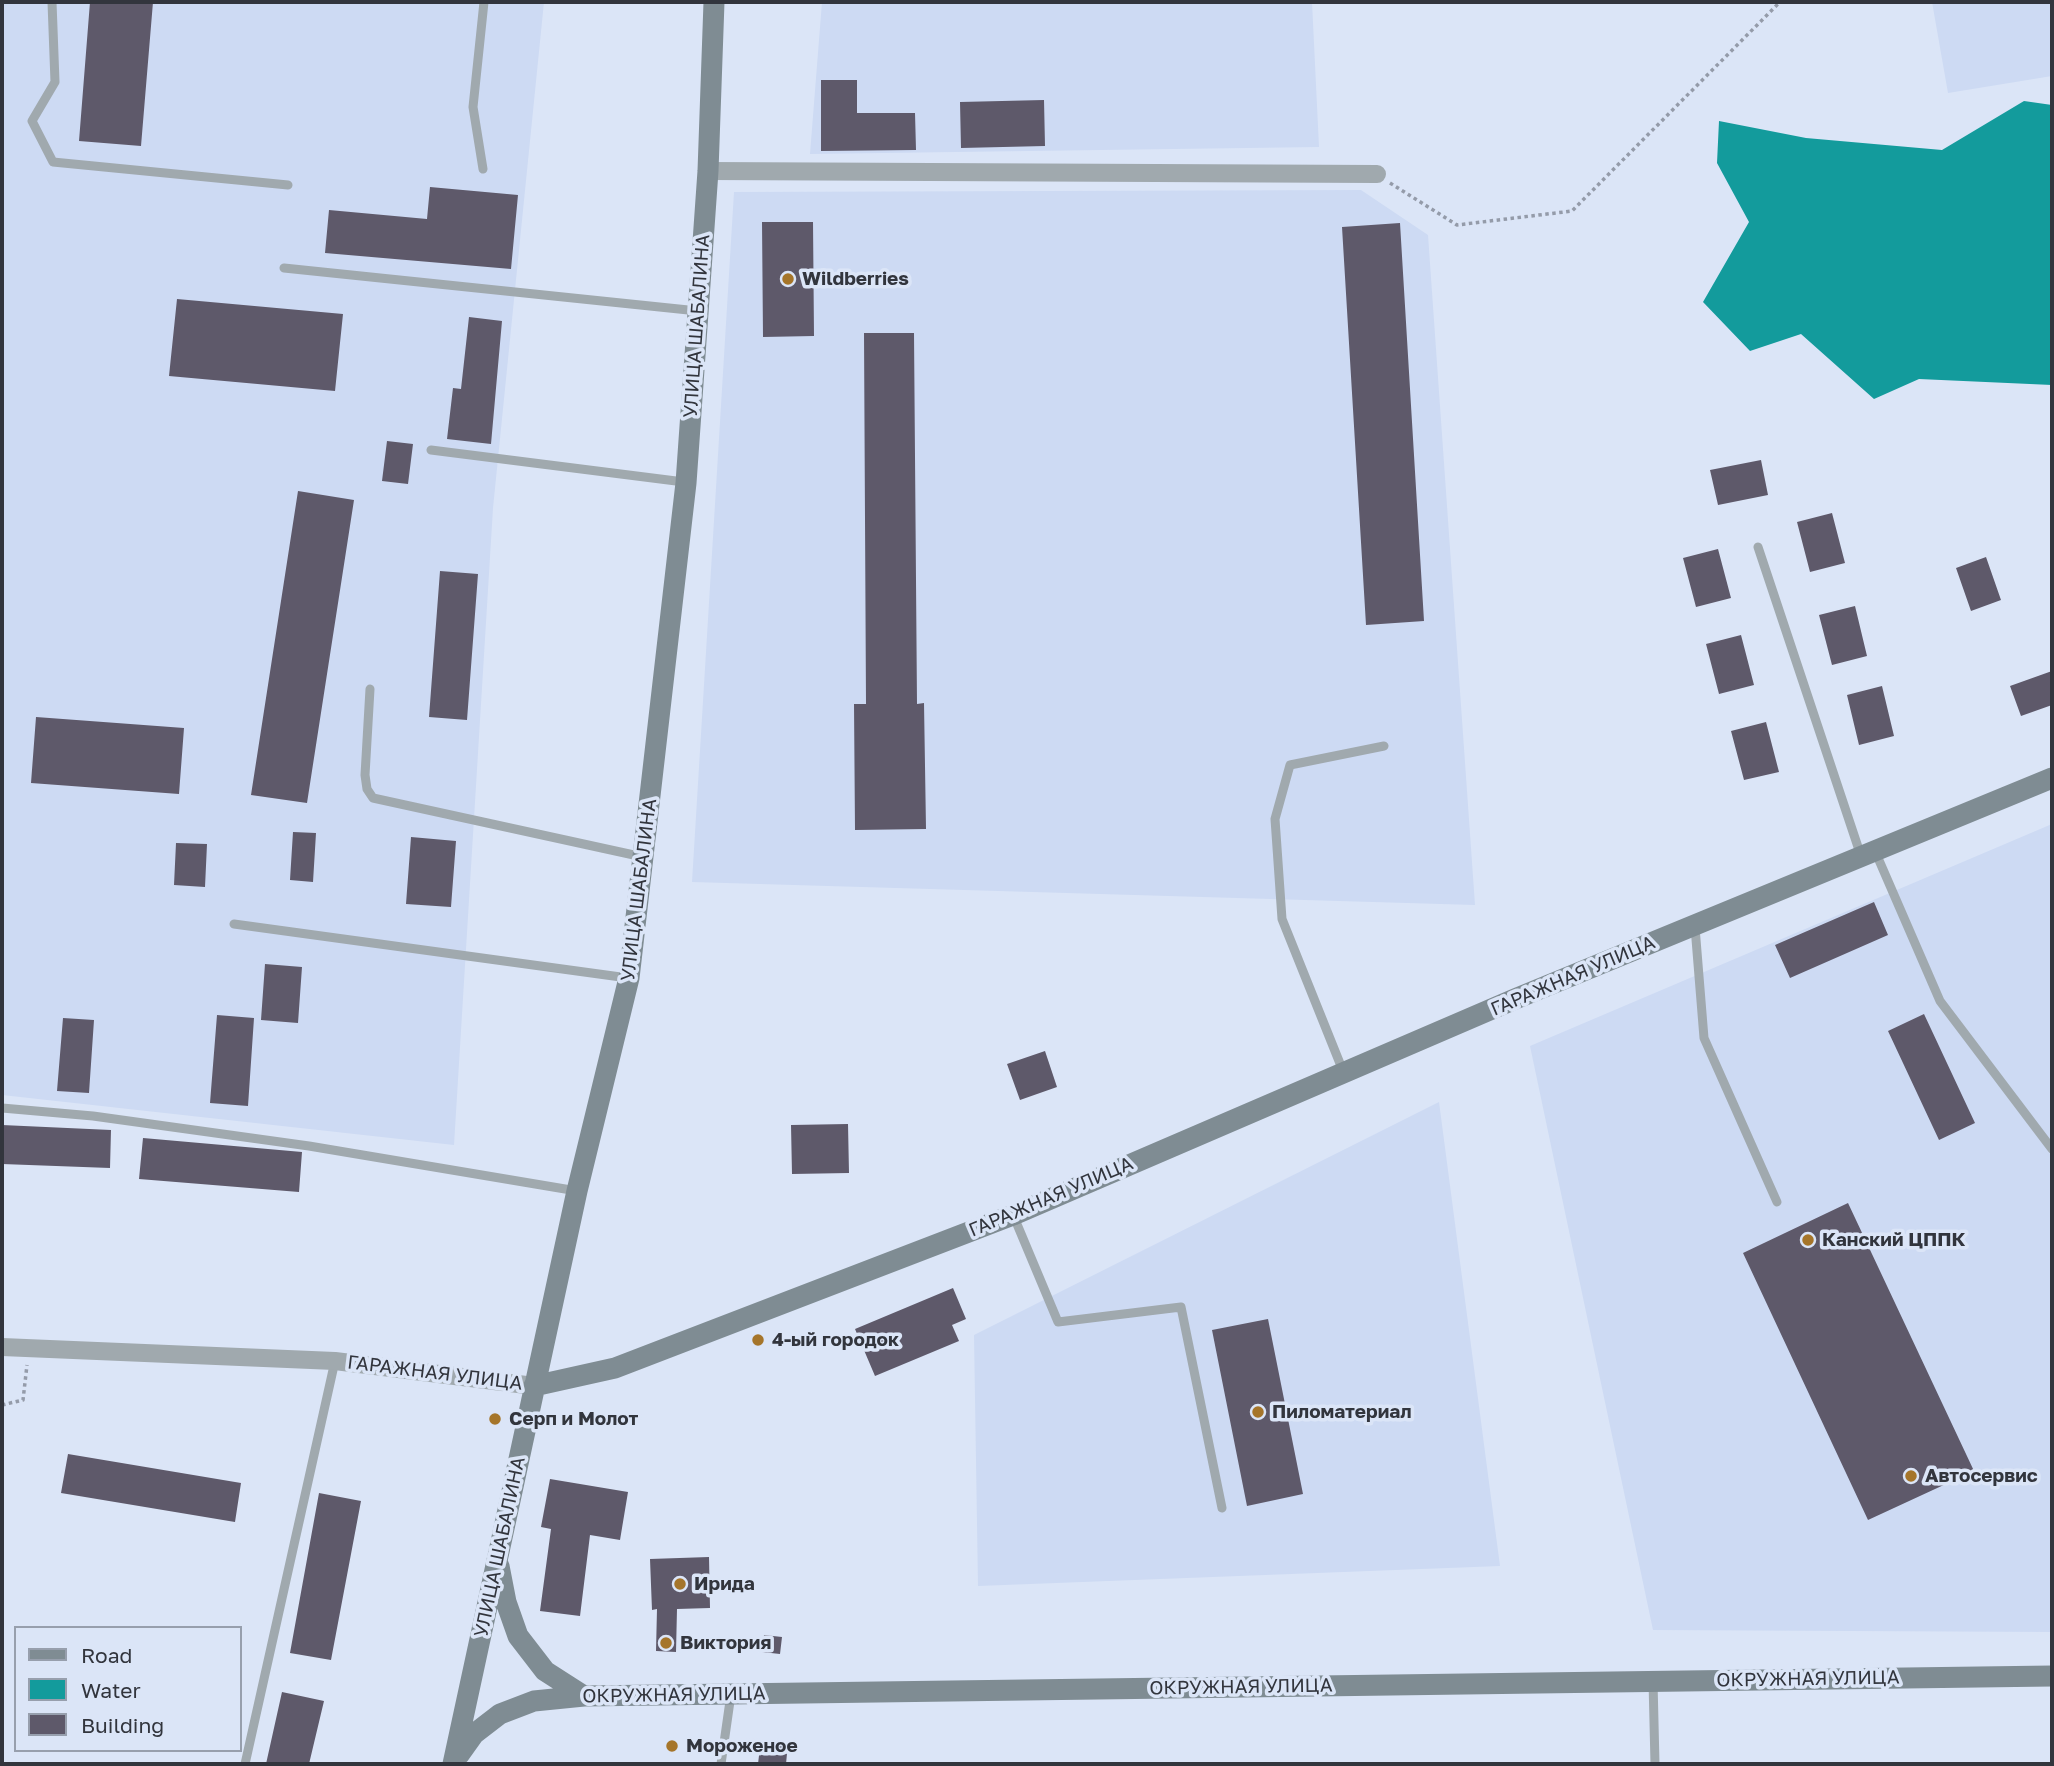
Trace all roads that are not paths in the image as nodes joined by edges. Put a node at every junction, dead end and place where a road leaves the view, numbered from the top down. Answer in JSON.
{"nodes":[{"id":1,"x":52,"y":2,"type":"edge"},
{"id":2,"x":484,"y":2,"type":"edge"},
{"id":3,"x":714,"y":2,"type":"edge"},
{"id":4,"x":483,"y":169,"type":"dead end"},
{"id":5,"x":708,"y":171,"type":"junction"},
{"id":6,"x":1377,"y":174,"type":"road end"},
{"id":7,"x":288,"y":185,"type":"dead end"},
{"id":8,"x":284,"y":268,"type":"dead end"},
{"id":9,"x":698,"y":311,"type":"junction"},
{"id":10,"x":431,"y":450,"type":"dead end"},
{"id":11,"x":686,"y":483,"type":"junction"},
{"id":12,"x":1758,"y":547,"type":"dead end"},
{"id":13,"x":370,"y":689,"type":"dead end"},
{"id":14,"x":1384,"y":747,"type":"dead end"},
{"id":15,"x":2052,"y":778,"type":"edge"},
{"id":16,"x":1868,"y":854,"type":"junction"},
{"id":17,"x":645,"y":857,"type":"junction"},
{"id":18,"x":234,"y":924,"type":"dead end"},
{"id":19,"x":1695,"y":925,"type":"junction"},
{"id":20,"x":629,"y":978,"type":"junction"},
{"id":21,"x":1344,"y":1073,"type":"junction"},
{"id":22,"x":2,"y":1108,"type":"edge"},
{"id":23,"x":2052,"y":1149,"type":"edge"},
{"id":24,"x":577,"y":1191,"type":"junction"},
{"id":25,"x":1777,"y":1202,"type":"dead end"},
{"id":26,"x":1013,"y":1215,"type":"junction"},
{"id":27,"x":2,"y":1347,"type":"edge"},
{"id":28,"x":335,"y":1361,"type":"junction"},
{"id":29,"x":534,"y":1386,"type":"junction"},
{"id":30,"x":1222,"y":1508,"type":"dead end"},
{"id":31,"x":497,"y":1557,"type":"junction"},
{"id":32,"x":2052,"y":1676,"type":"edge"},
{"id":33,"x":1653,"y":1681,"type":"junction"},
{"id":34,"x":731,"y":1694,"type":"junction"},
{"id":35,"x":584,"y":1696,"type":"junction"},
{"id":36,"x":453,"y":1763,"type":"edge"},
{"id":37,"x":245,"y":1764,"type":"edge"},
{"id":38,"x":721,"y":1764,"type":"edge"},
{"id":39,"x":1655,"y":1764,"type":"edge"}],
"edges":[{"from":1,"to":7,"type":"lane"},
{"from":2,"to":4,"type":"lane"},
{"from":3,"to":5,"type":"street","name":"УЛИЦА ШАБАЛИНА"},
{"from":5,"to":6,"type":"street"},
{"from":5,"to":9,"type":"street","name":"УЛИЦА ШАБАЛИНА"},
{"from":8,"to":9,"type":"lane"},
{"from":9,"to":11,"type":"street","name":"УЛИЦА ШАБАЛИНА"},
{"from":10,"to":11,"type":"lane"},
{"from":11,"to":17,"type":"street","name":"УЛИЦА ШАБАЛИНА"},
{"from":12,"to":16,"type":"lane"},
{"from":13,"to":17,"type":"lane"},
{"from":14,"to":21,"type":"lane"},
{"from":15,"to":16,"type":"street","name":"ГАРАЖНАЯ УЛИЦА"},
{"from":16,"to":19,"type":"street","name":"ГАРАЖНАЯ УЛИЦА"},
{"from":16,"to":23,"type":"lane"},
{"from":17,"to":20,"type":"street","name":"УЛИЦА ШАБАЛИНА"},
{"from":18,"to":20,"type":"lane"},
{"from":19,"to":21,"type":"street","name":"ГАРАЖНАЯ УЛИЦА"},
{"from":19,"to":25,"type":"lane"},
{"from":20,"to":24,"type":"street","name":"УЛИЦА ШАБАЛИНА"},
{"from":21,"to":26,"type":"street","name":"ГАРАЖНАЯ УЛИЦА"},
{"from":22,"to":24,"type":"lane"},
{"from":24,"to":29,"type":"street","name":"УЛИЦА ШАБАЛИНА"},
{"from":26,"to":29,"type":"street","name":"ГАРАЖНАЯ УЛИЦА"},
{"from":26,"to":30,"type":"lane"},
{"from":27,"to":28,"type":"street","name":"ГАРАЖНАЯ УЛИЦА"},
{"from":28,"to":29,"type":"street","name":"ГАРАЖНАЯ УЛИЦА"},
{"from":28,"to":37,"type":"lane"},
{"from":29,"to":31,"type":"street","name":"УЛИЦА ШАБАЛИНА"},
{"from":31,"to":35,"type":"street"},
{"from":31,"to":36,"type":"street","name":"УЛИЦА ШАБАЛИНА"},
{"from":32,"to":33,"type":"street","name":"ОКРУЖНАЯ УЛИЦА"},
{"from":33,"to":34,"type":"street","name":"ОКРУЖНАЯ УЛИЦА"},
{"from":33,"to":39,"type":"lane"},
{"from":34,"to":35,"type":"street","name":"ОКРУЖНАЯ УЛИЦА"},
{"from":34,"to":38,"type":"lane"},
{"from":35,"to":36,"type":"street","name":"ОКРУЖНАЯ УЛИЦА"}]}
